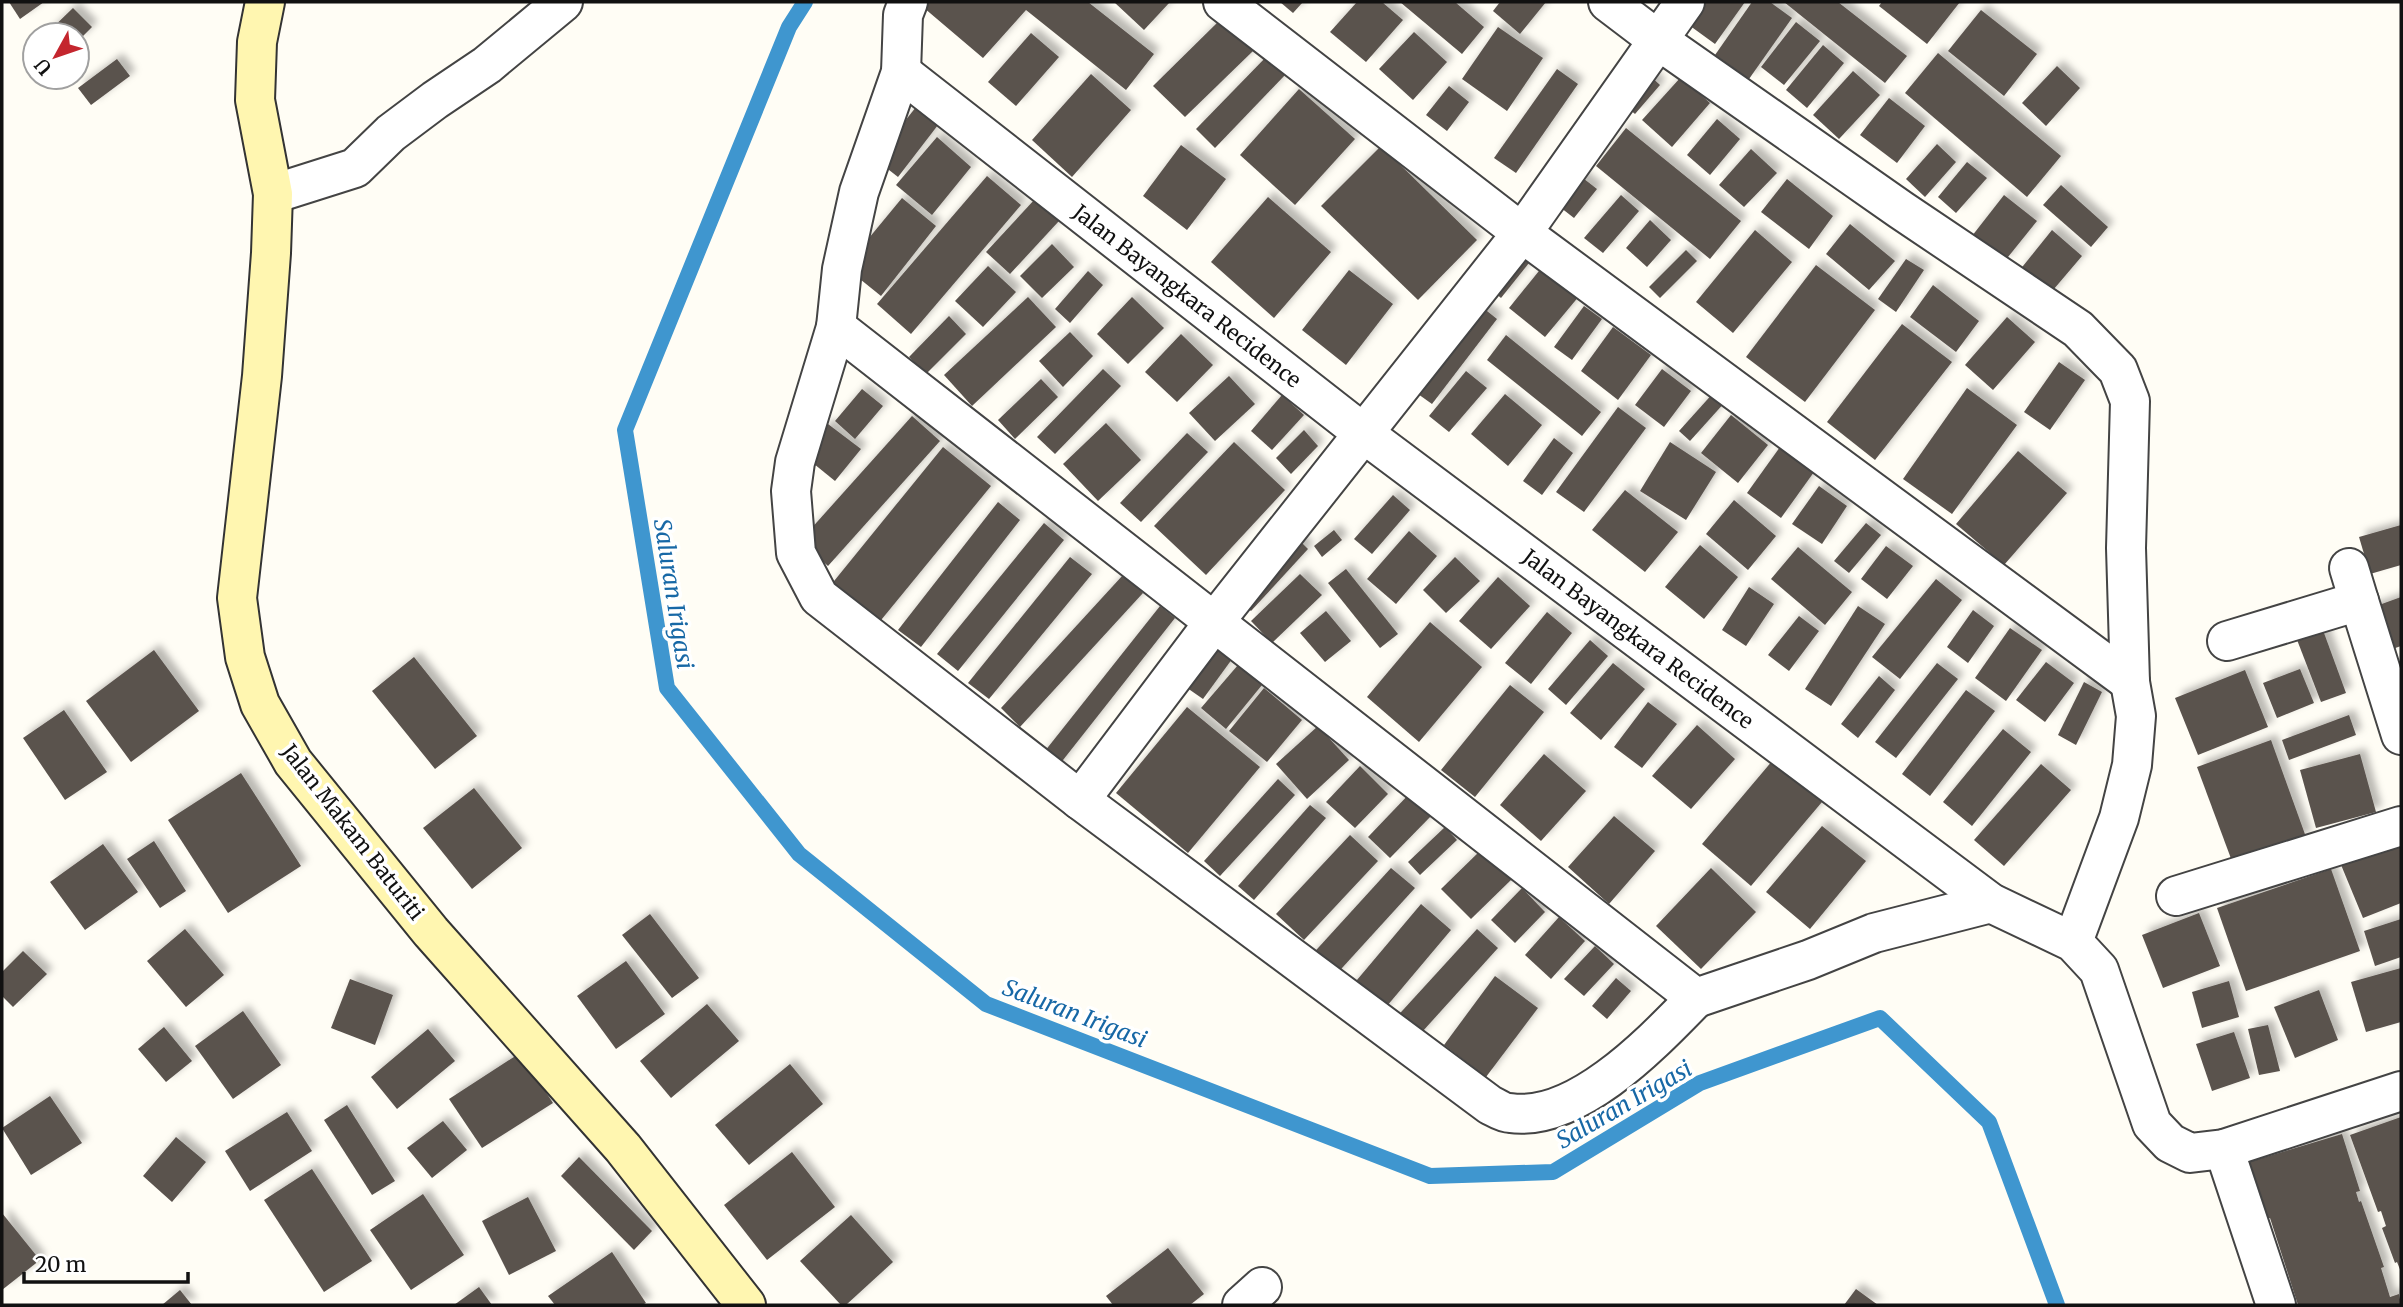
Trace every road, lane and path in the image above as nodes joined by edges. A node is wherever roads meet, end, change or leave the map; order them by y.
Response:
1 (265, 2) edge
2 (563, 2) edge
3 (908, 2) edge
4 (1223, 2) edge
5 (1608, 2) edge
6 (1685, 2) edge
7 (1658, 40) junction
8 (901, 72) junction
9 (273, 194) junction
10 (1522, 233) junction
11 (836, 327) junction
12 (1363, 433) junction
13 (1215, 621) junction
14 (2227, 641) dead end
15 (2130, 682) junction
16 (2401, 734) edge
17 (1080, 800) junction
18 (2401, 826) edge
19 (2176, 896) dead end
20 (1991, 903) junction
21 (2073, 942) junction
22 (1696, 998) junction
23 (2401, 1091) edge
24 (2224, 1149) junction
25 (746, 1305) edge
26 (2276, 1305) edge

1 - 9 street, Jalan Makam Baturiti
2 - 9 street
3 - 8 street
4 - 10 street
5 - 7 street
6 - 7 street
7 - 10 street
7 - 15 street
8 - 11 street
8 - 12 street, Jalan Bayangkara Recidence
9 - 25 street, Jalan Makam Baturiti
10 - 12 street
10 - 15 street
11 - 13 street
11 - 17 street
12 - 13 street
12 - 20 street, Jalan Bayangkara Recidence
13 - 17 street
13 - 22 street
14 - 16 street
15 - 21 street
17 - 22 street
18 - 19 street
20 - 21 street, Jalan Bayangkara Recidence
20 - 22 street
21 - 24 street, Jalan Bayangkara Recidence
23 - 24 street, Jalan Bayangkara Recidence
24 - 26 street

